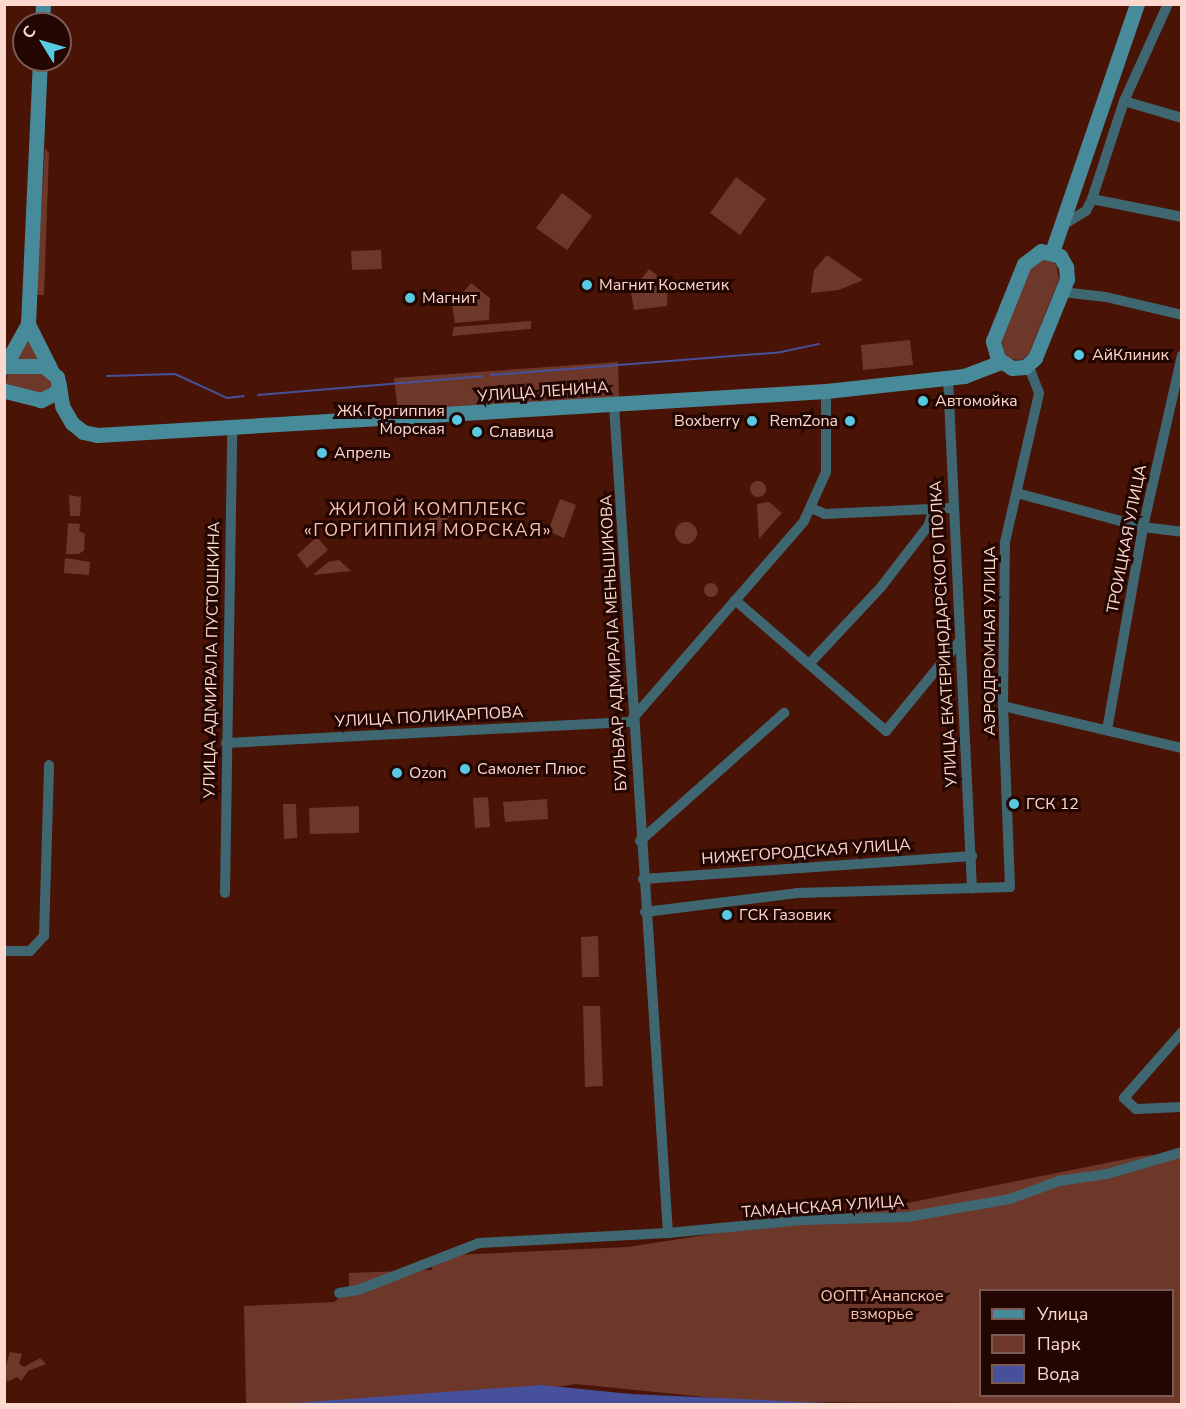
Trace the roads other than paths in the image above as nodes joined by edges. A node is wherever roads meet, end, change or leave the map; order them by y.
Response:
1 (1137, 4) edge
2 (1168, 4) edge
3 (39, 72) edge
4 (1125, 101) junction
5 (1182, 118) edge
6 (1092, 199) junction
7 (1182, 217) edge
8 (1060, 228) junction
9 (1052, 252) junction
10 (1062, 292) junction
11 (1182, 315) edge
12 (28, 324) junction
13 (1182, 355) edge
14 (1001, 362) junction
15 (1028, 365) junction
16 (5, 366) edge
17 (51, 370) junction
18 (948, 378) junction
19 (59, 386) junction
20 (826, 391) junction
21 (5, 392) edge
22 (40, 400) junction
23 (614, 405) junction
24 (62, 406) junction
25 (232, 428) junction
26 (1017, 493) junction
27 (810, 508) junction
28 (933, 508) junction
29 (952, 508) junction
30 (1143, 527) junction
31 (1182, 532) edge
32 (735, 600) junction
33 (958, 643) junction
34 (809, 664) junction
35 (1003, 706) junction
36 (784, 713) dead end
37 (633, 719) junction
38 (1107, 730) junction
39 (226, 743) junction
40 (1182, 748) edge
41 (49, 765) dead end
42 (640, 842) junction
43 (972, 856) junction
44 (643, 879) junction
45 (972, 888) junction
46 (225, 893) dead end
47 (645, 912) junction
48 (4, 951) edge
49 (1181, 1034) edge
50 (1182, 1107) edge
51 (1182, 1152) edge
52 (668, 1233) junction
53 (339, 1293) dead end

1 - 8 street
2 - 4 street
3 - 12 street
4 - 5 street
4 - 6 street
6 - 7 street
6 - 8 street
8 - 9 street
9 - 10 street
9 - 14 street
10 - 11 street
10 - 15 street
12 - 16 street
12 - 17 street
13 - 30 street, ТРОИЦКАЯ УЛИЦА
14 - 15 street
14 - 18 street, УЛИЦА ЛЕНИНА
15 - 26 street, АЭРОДРОМНАЯ УЛИЦА
16 - 17 street
17 - 19 street
18 - 20 street, УЛИЦА ЛЕНИНА
18 - 29 street, УЛИЦА ЕКАТЕРИНОДАРСКОГО ПОЛКА
19 - 22 street
19 - 24 street
20 - 23 street, УЛИЦА ЛЕНИНА
20 - 27 street
21 - 22 street
22 - 24 street
23 - 25 street, УЛИЦА ЛЕНИНА
23 - 37 street, БУЛЬВАР АДМИРАЛА МЕНЬШИКОВА
24 - 25 street, УЛИЦА ЛЕНИНА
25 - 39 street, УЛИЦА АДМИРАЛА ПУСТОШКИНА
26 - 30 street
26 - 35 street, АЭРОДРОМНАЯ УЛИЦА
27 - 28 street
27 - 32 street
28 - 29 street
28 - 34 street
29 - 33 street, УЛИЦА ЕКАТЕРИНОДАРСКОГО ПОЛКА
30 - 31 street
30 - 38 street, ТРОИЦКАЯ УЛИЦА
32 - 34 street
32 - 37 street
33 - 34 street
33 - 43 street, УЛИЦА ЕКАТЕРИНОДАРСКОГО ПОЛКА
35 - 38 street
35 - 45 street, АЭРОДРОМНАЯ УЛИЦА
36 - 42 street
37 - 39 street, УЛИЦА ПОЛИКАРПОВА
37 - 42 street, БУЛЬВАР АДМИРАЛА МЕНЬШИКОВА
38 - 40 street
39 - 46 street, УЛИЦА АДМИРАЛА ПУСТОШКИНА
41 - 48 street
42 - 44 street, БУЛЬВАР АДМИРАЛА МЕНЬШИКОВА
43 - 44 street, НИЖЕГОРОДСКАЯ УЛИЦА
43 - 45 street, УЛИЦА ЕКАТЕРИНОДАРСКОГО ПОЛКА
44 - 47 street, БУЛЬВАР АДМИРАЛА МЕНЬШИКОВА
45 - 47 street
47 - 52 street, БУЛЬВАР АДМИРАЛА МЕНЬШИКОВА
49 - 50 street
51 - 52 street, ТАМАНСКАЯ УЛИЦА
52 - 53 street, ТАМАНСКАЯ УЛИЦА

